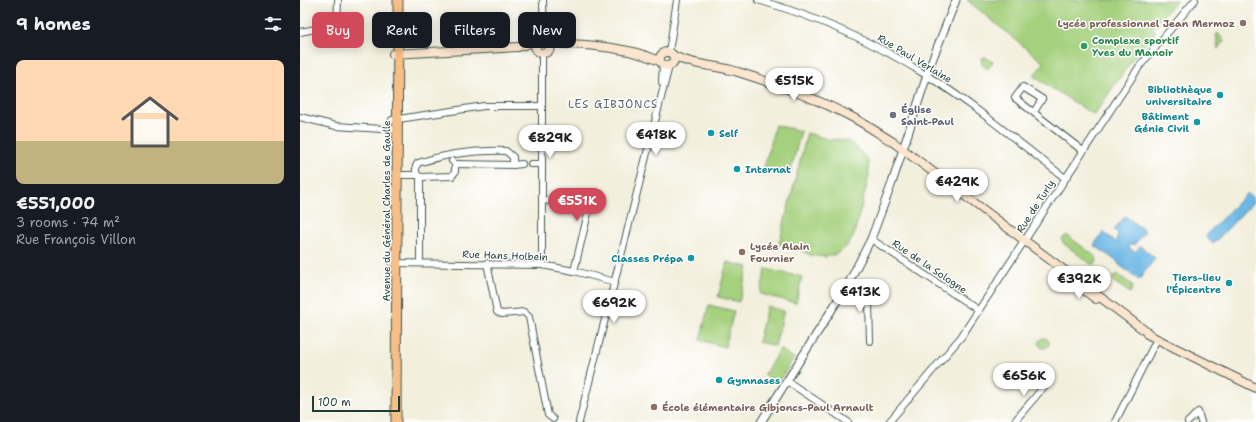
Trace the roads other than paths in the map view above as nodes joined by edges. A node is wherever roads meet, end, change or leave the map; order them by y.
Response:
1 (338, 0) edge
2 (393, 0) edge
3 (398, 0) edge
4 (543, 0) edge
5 (677, 0) edge
6 (758, 0) edge
7 (956, 0) edge
8 (1195, 0) edge
9 (543, 12) edge
10 (300, 32) edge
11 (576, 46) edge
12 (518, 47) edge
13 (543, 48) edge
14 (395, 54) junction
15 (667, 57) junction
16 (926, 75) junction
17 (541, 106) junction
18 (1034, 112) dead end
19 (300, 117) edge
20 (394, 125) junction
21 (902, 149) junction
22 (1083, 151) junction
23 (449, 156) junction
24 (455, 164) junction
25 (522, 164) dead end
26 (531, 164) dead end
27 (542, 164) junction
28 (513, 165) junction
29 (402, 175) dead end
30 (418, 176) junction
31 (1065, 178) junction
32 (542, 200) junction
33 (871, 239) junction
34 (1024, 240) junction
35 (394, 263) junction
36 (420, 263) junction
37 (486, 263) junction
38 (542, 265) junction
39 (574, 271) junction
40 (615, 282) junction
41 (848, 284) junction
42 (978, 310) junction
43 (1154, 337) junction
44 (870, 341) dead end
45 (787, 381) junction
46 (1047, 383) dead end
47 (1256, 388) edge
48 (553, 419) dead end
49 (392, 422) edge
50 (396, 422) edge
51 (579, 422) edge
52 (761, 422) edge
53 (848, 422) edge
54 (889, 422) edge
55 (1014, 422) edge
56 (1115, 422) edge
57 (1188, 422) edge
58 (1201, 422) edge

1 - 10 street
2 - 14 main road, Avenue du Général Charles de Gaulle
3 - 14 main road, Avenue du Général Charles de Gaulle
4 - 9 street
5 - 15 street
6 - 16 street, Rue Paul Verlaine
7 - 16 street
8 - 22 street, Rue de Turly
11 - 15 main road
12 - 14 main road
13 - 17 street
14 - 20 main road, Avenue du Général Charles de Gaulle
15 - 21 main road
15 - 40 street
16 - 21 street
16 - 31 street, Rue Paul Verlaine
17 - 20 street
17 - 27 street
18 - 22 street
19 - 20 street
20 - 35 main road, Avenue du Général Charles de Gaulle
21 - 33 street
21 - 34 main road
22 - 31 street, Rue de Turly
23 - 24 street
23 - 28 street
23 - 30 street
24 - 28 street
24 - 30 street
25 - 28 street
26 - 27 street
27 - 32 street
29 - 30 street
30 - 36 street
31 - 34 street, Rue de Turly
32 - 38 street
32 - 39 street
33 - 41 street
33 - 42 street, Rue de la Sologne
34 - 42 street, Rue de Turly
34 - 43 main road
35 - 36 street, Rue Hans Holbein
35 - 49 main road, Avenue du Général Charles de Gaulle
35 - 50 main road, Avenue du Général Charles de Gaulle
36 - 37 street, Rue Hans Holbein
37 - 38 street, Rue Hans Holbein
37 - 48 street
38 - 39 street, Rue Hans Holbein
39 - 40 street, Rue Hans Holbein
40 - 51 street
41 - 44 street
41 - 45 street
42 - 54 street, Rue de Turly
43 - 47 main road
43 - 56 street
45 - 52 street
45 - 53 street
46 - 55 street
57 - 58 street

